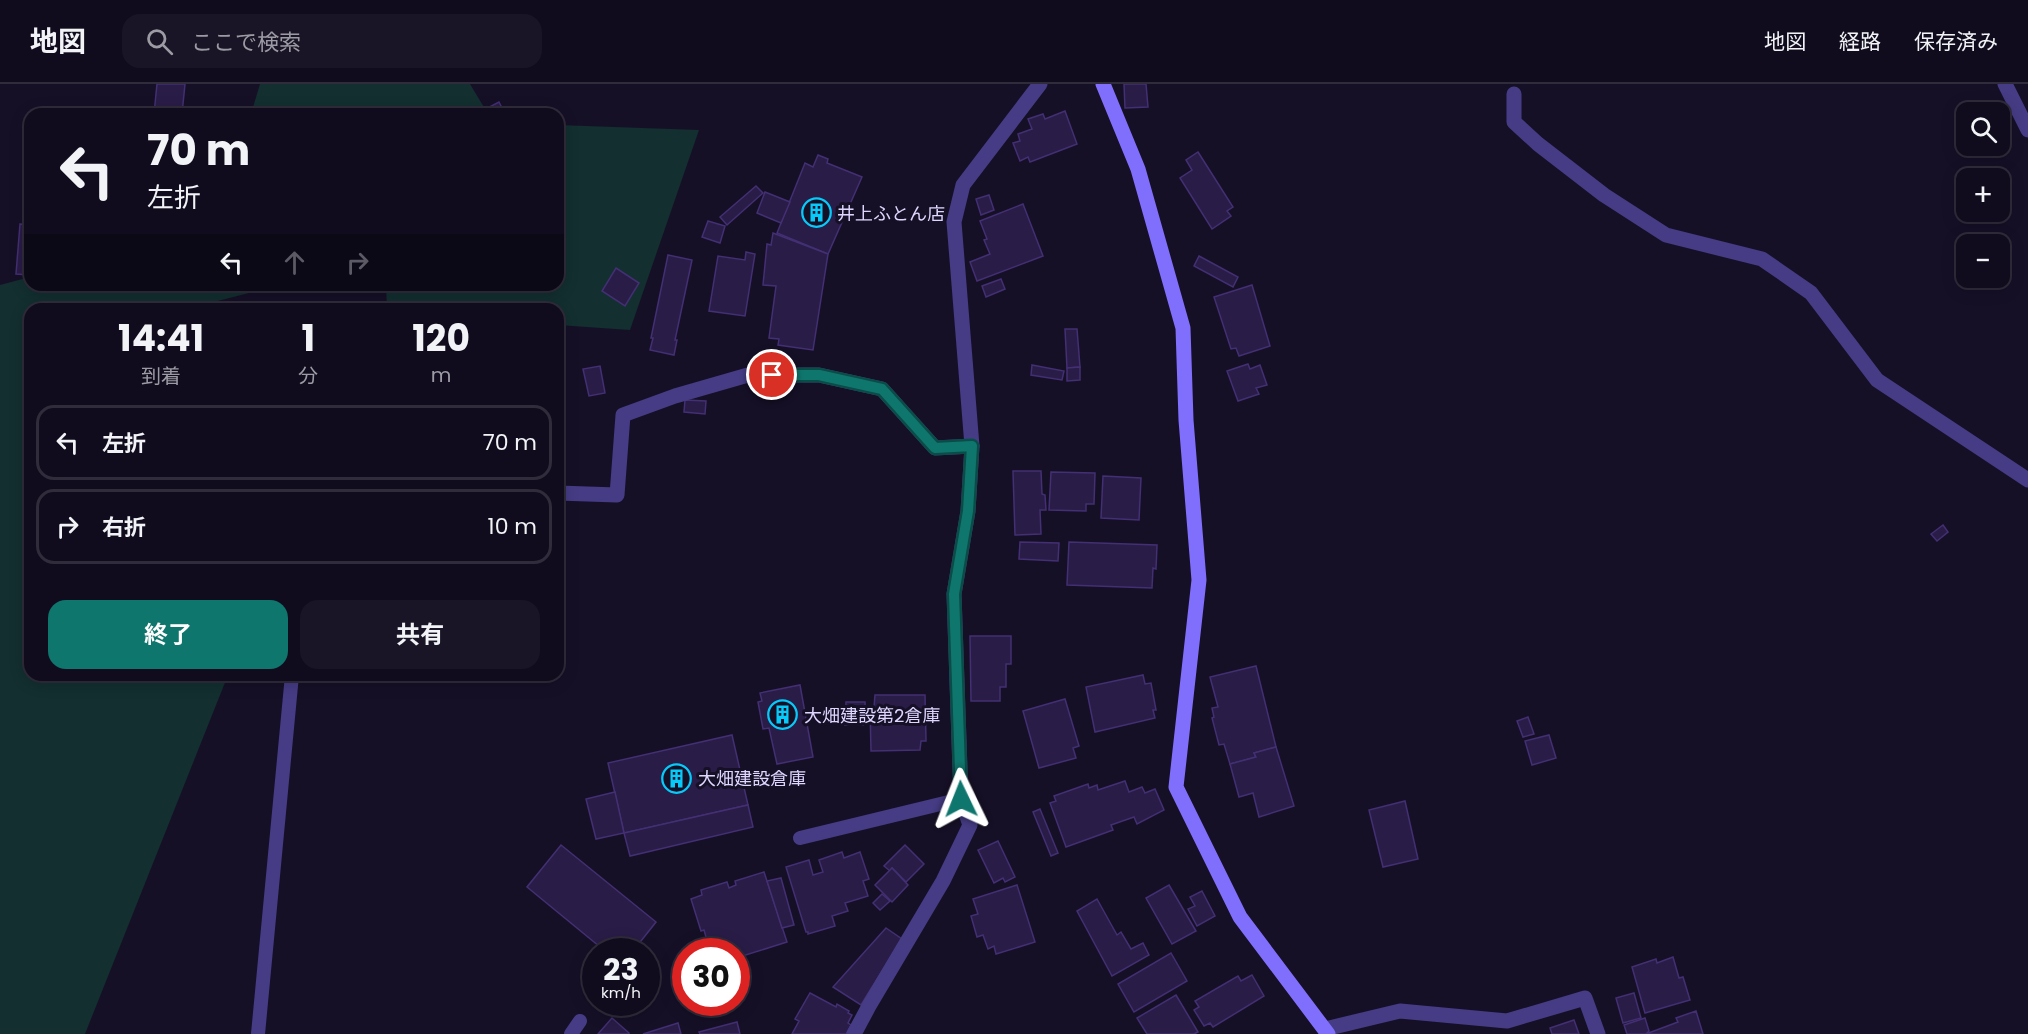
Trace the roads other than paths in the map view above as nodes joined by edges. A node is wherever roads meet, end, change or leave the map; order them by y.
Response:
1 (1040, 84) edge
2 (1103, 84) edge
3 (2005, 84) edge
4 (1514, 94) dead end
5 (2028, 130) edge
6 (972, 446) junction
7 (2028, 480) edge
8 (564, 493) edge
9 (291, 681) edge
10 (961, 799) junction
11 (800, 837) dead end
12 (580, 1021) dead end
13 (1326, 1031) edge
14 (258, 1034) edge
15 (571, 1034) edge
16 (854, 1034) edge
17 (1598, 1034) edge

1 - 6 street
2 - 13 street
3 - 5 street
4 - 7 street
6 - 8 street
6 - 10 street
9 - 14 lane
10 - 11 lane
10 - 16 street
12 - 15 lane
13 - 17 street

